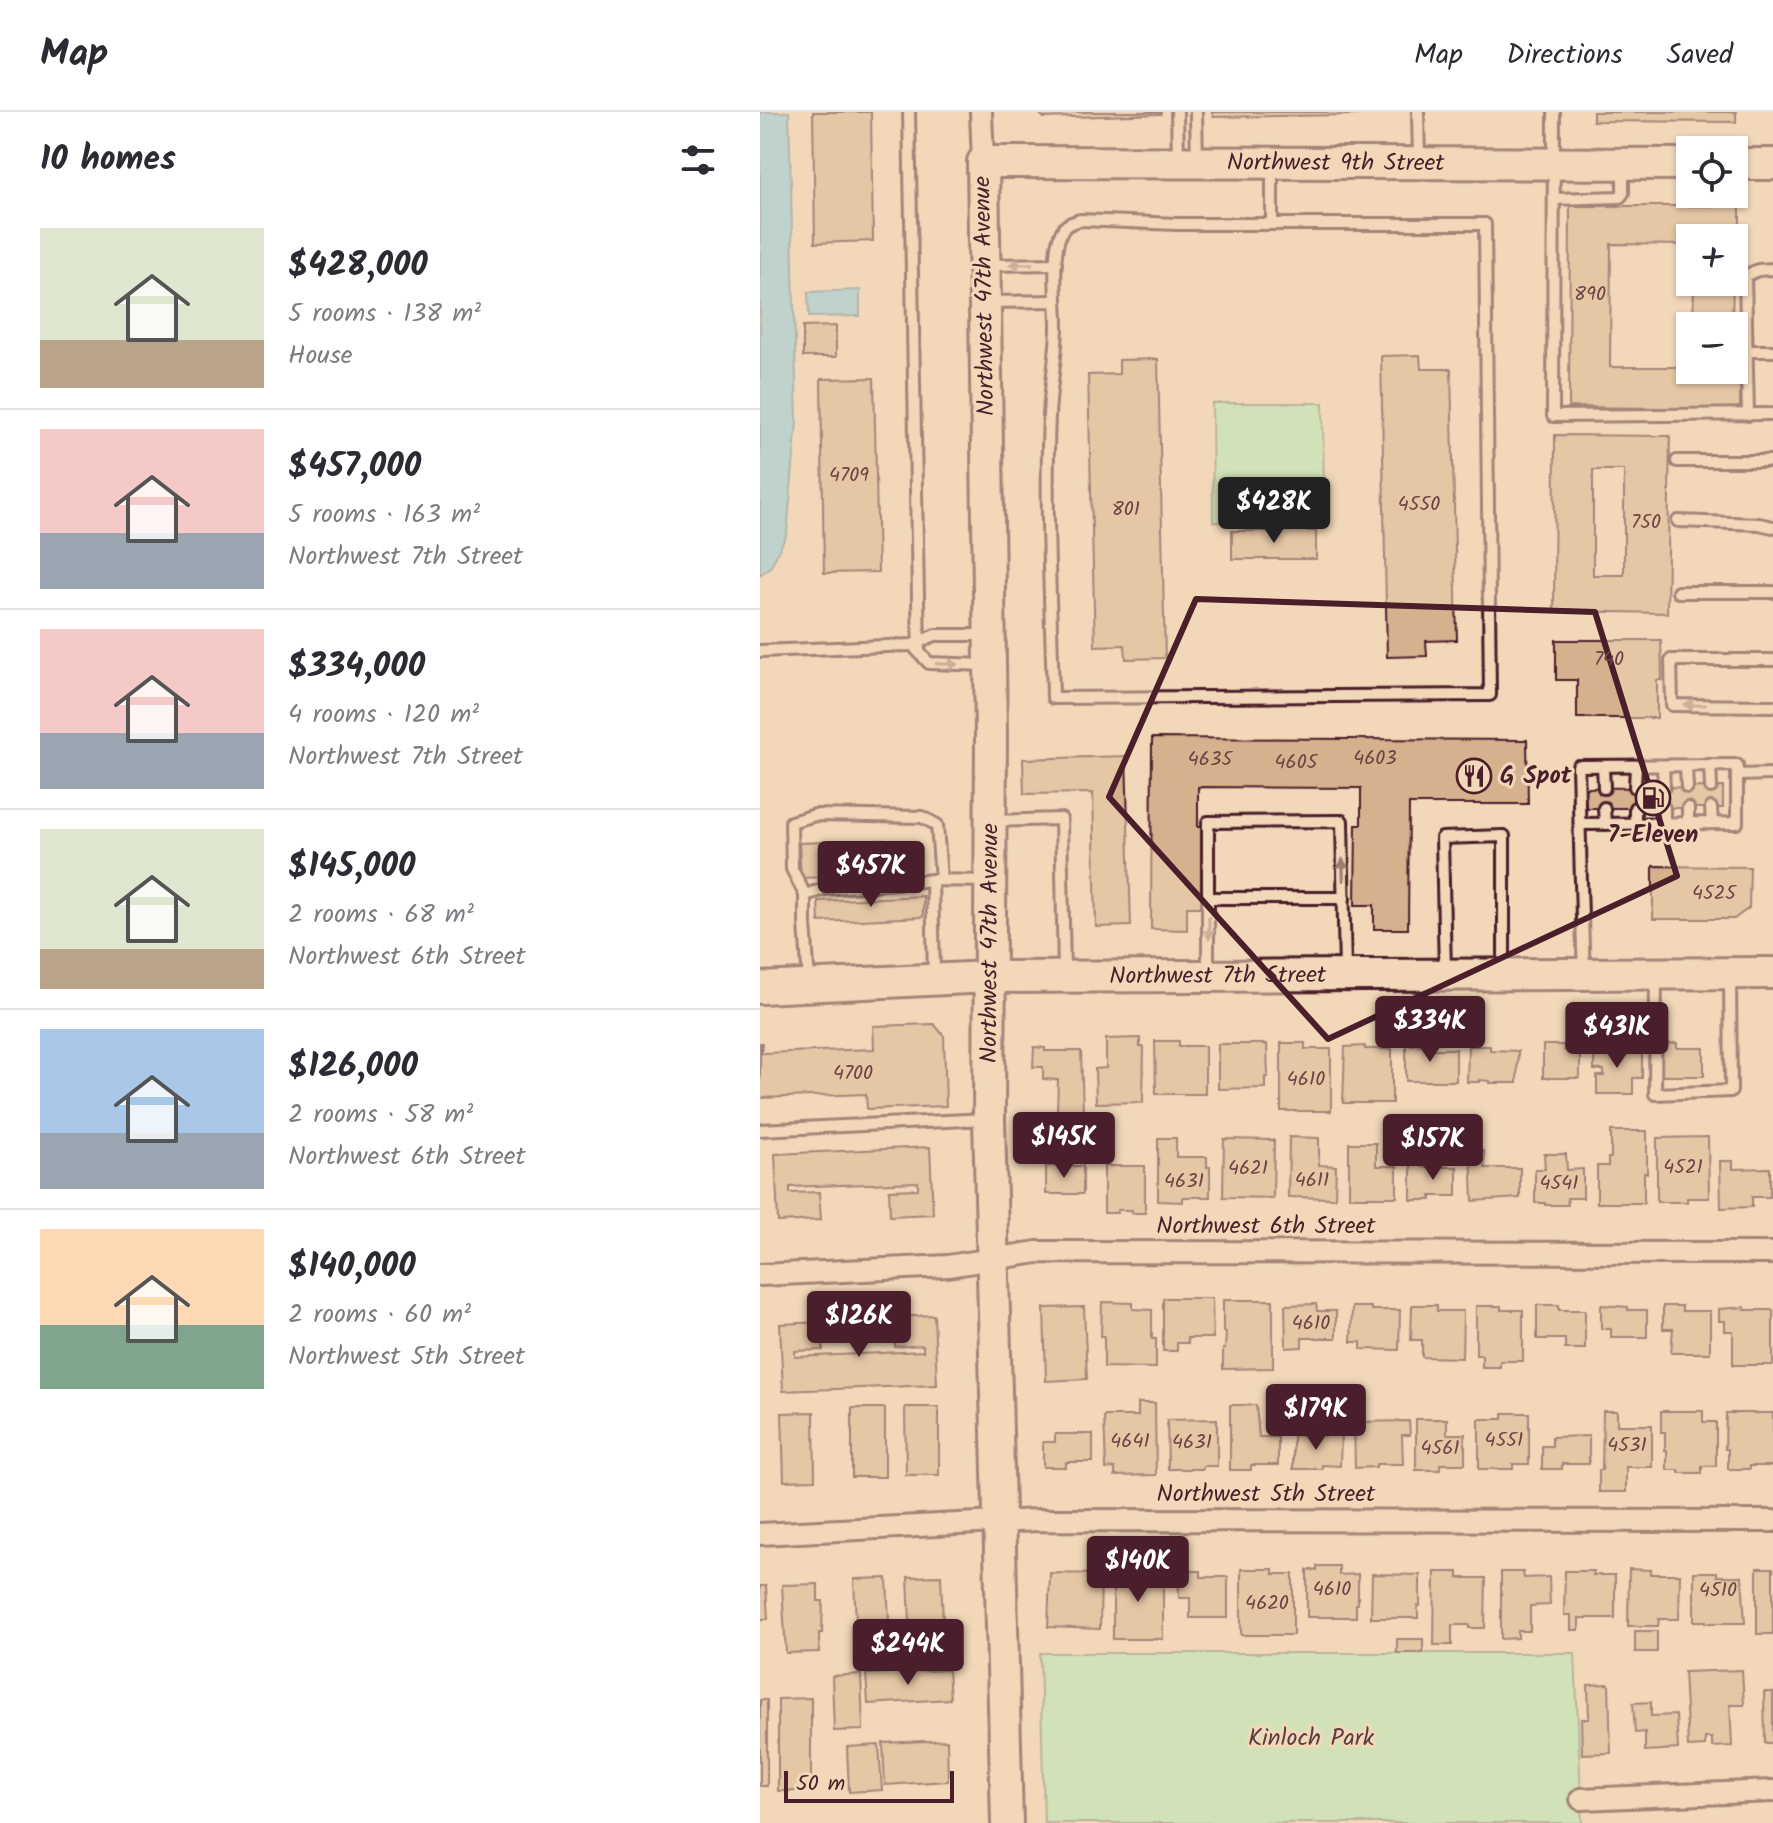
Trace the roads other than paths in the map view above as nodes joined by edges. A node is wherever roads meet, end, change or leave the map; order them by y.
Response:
1 (909, 112) edge
2 (981, 112) edge
3 (1177, 112) edge
4 (1196, 112) edge
5 (1418, 112) edge
6 (1554, 112) edge
7 (983, 162) junction
8 (1188, 162) junction
9 (1272, 162) junction
10 (1419, 162) junction
11 (1554, 162) junction
12 (1623, 163) junction
13 (1676, 164) edge
14 (1748, 164) edge
15 (1773, 164) edge
16 (1554, 199) junction
17 (1272, 224) junction
18 (1056, 264) junction
19 (985, 265) junction
20 (1773, 269) edge
21 (1056, 301) junction
22 (985, 302) junction
23 (1745, 312) edge
24 (1748, 351) edge
25 (1773, 351) edge
26 (1747, 384) edge
27 (1773, 414) edge
28 (1748, 415) junction
29 (1677, 461) dead end
30 (1773, 461) edge
31 (1678, 521) dead end
32 (1773, 527) edge
33 (1678, 592) dead end
34 (1773, 592) edge
35 (990, 635) junction
36 (916, 646) junction
37 (760, 651) edge
38 (1773, 660) edge
39 (990, 665) junction
40 (1773, 706) edge
41 (1710, 765) junction
42 (1603, 766) junction
43 (1636, 766) junction
44 (1663, 766) junction
45 (1686, 766) junction
46 (1773, 774) edge
47 (1737, 775) junction
48 (1635, 787) dead end
49 (1664, 787) dead end
50 (1687, 787) dead end
51 (1711, 787) dead end
52 (1604, 788) dead end
53 (1604, 808) dead end
54 (1635, 808) dead end
55 (1664, 808) dead end
56 (1688, 808) dead end
57 (1711, 808) dead end
58 (990, 822) junction
59 (1635, 823) junction
60 (1664, 823) junction
61 (1688, 823) junction
62 (1712, 823) junction
63 (1580, 824) junction
64 (1605, 824) junction
65 (937, 880) junction
66 (990, 881) junction
67 (805, 895) junction
68 (1209, 898) junction
69 (1344, 898) junction
70 (1773, 973) edge
71 (1584, 974) junction
72 (1656, 974) junction
73 (1730, 974) junction
74 (1345, 975) junction
75 (1445, 975) junction
76 (1504, 975) junction
77 (1064, 976) junction
78 (1208, 976) junction
79 (989, 977) junction
80 (934, 979) junction
81 (809, 985) junction
82 (760, 988) edge
83 (989, 1119) junction
84 (760, 1130) edge
85 (1773, 1253) edge
86 (992, 1259) junction
87 (760, 1275) edge
88 (1773, 1521) edge
89 (1000, 1522) junction
90 (760, 1534) edge
91 (1773, 1791) edge
92 (1581, 1799) dead end
93 (1007, 1823) edge

1 - 36 lane
2 - 7 street, Northwest 47th Avenue
3 - 8 lane
4 - 8 lane
5 - 10 lane
6 - 11 lane
7 - 8 street, Northwest 9th Street
7 - 19 street, Northwest 47th Avenue
8 - 9 street, Northwest 9th Street
9 - 10 street, Northwest 9th Street
9 - 17 lane
10 - 11 street, Northwest 9th Street
11 - 12 street, Northwest 9th Street
11 - 16 lane
12 - 13 street, Northwest 9th Street
12 - 16 lane
14 - 15 street
16 - 28 lane
17 - 18 lane
17 - 21 lane
18 -> 19 lane
18 - 21 lane
19 - 22 street, Northwest 47th Avenue
20 - 23 lane
21 - 22 lane
22 - 35 street, Northwest 47th Avenue
24 - 25 lane
26 - 28 lane
27 - 28 lane
29 - 30 lane
31 - 32 lane
33 - 34 lane
35 - 36 lane
35 - 39 street, Northwest 47th Avenue
36 - 37 lane
36 -> 39 lane
40 -> 38 lane
39 - 58 street, Northwest 47th Avenue
41 - 45 lane
41 - 47 lane
41 - 51 lane
42 - 43 lane
42 - 52 lane
42 - 63 lane
43 - 44 lane
43 - 48 lane
44 - 45 lane
44 - 49 lane
45 - 50 lane
46 - 47 lane
47 - 62 lane
53 - 64 lane
54 - 59 lane
55 - 60 lane
56 - 61 lane
57 - 62 lane
58 - 66 street, Northwest 47th Avenue
58 - 77 lane
59 - 60 lane
59 - 64 lane
60 - 61 lane
61 - 62 lane
63 - 64 lane
63 - 71 lane
65 - 66 lane
65 - 67 lane
65 - 67 lane
65 - 80 lane
66 - 79 street, Northwest 47th Avenue
67 - 81 lane
68 - 69 lane
69 -> 68 lane
68 -> 78 lane
69 - 74 lane
70 - 73 street, Northwest 7th Street
71 - 72 street, Northwest 7th Street
71 - 76 street, Northwest 7th Street
72 - 73 street, Northwest 7th Street
72 - 73 lane
74 - 75 street, Northwest 7th Street
74 - 78 street, Northwest 7th Street
75 - 76 street, Northwest 7th Street
75 - 76 lane
77 - 78 street, Northwest 7th Street
77 - 79 street, Northwest 7th Street
79 - 80 street, Northwest 7th Street
79 - 83 street, Northwest 47th Avenue
80 - 81 street, Northwest 7th Street
81 - 82 street, Northwest 7th Street
83 - 84 lane
83 - 86 street, Northwest 47th Avenue
85 - 86 street, Northwest 6th Street
86 - 87 street, Northwest 6th Street
86 - 89 street, Northwest 47th Avenue
88 - 89 street, Northwest 5th Street
89 - 90 street, Northwest 5th Street
89 - 93 street, Northwest 47th Avenue
91 - 92 street

